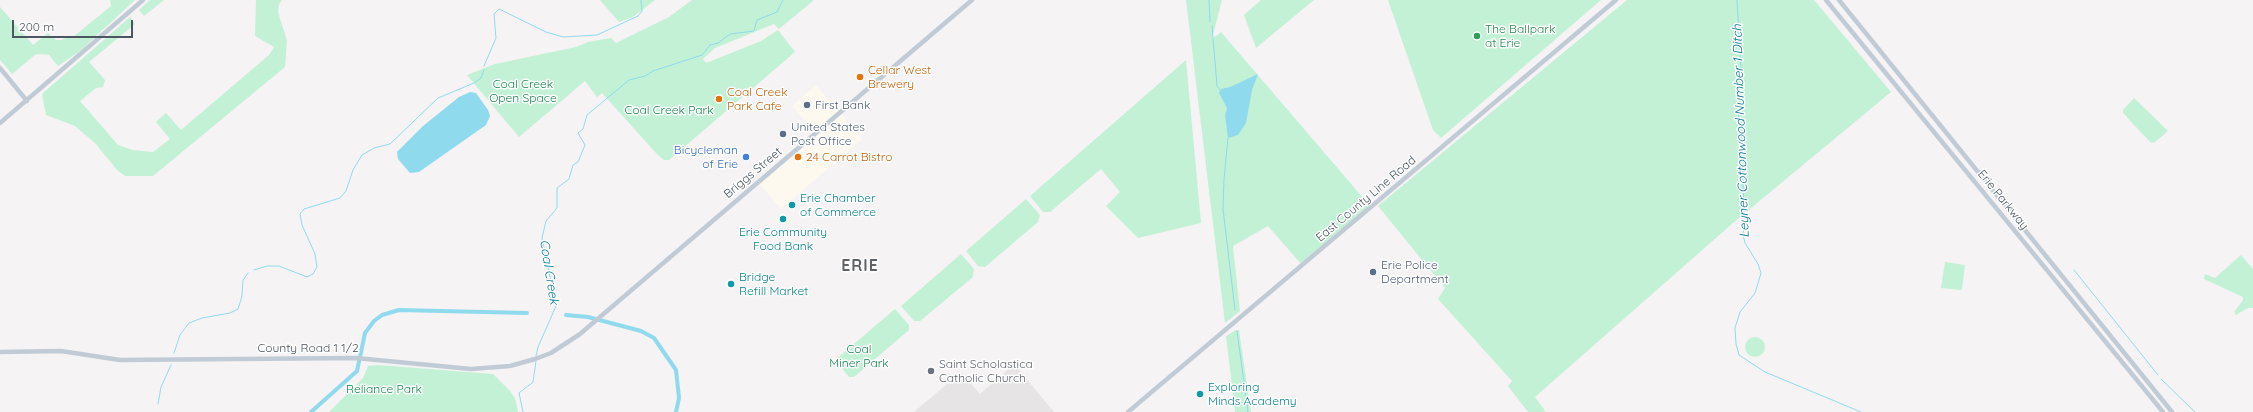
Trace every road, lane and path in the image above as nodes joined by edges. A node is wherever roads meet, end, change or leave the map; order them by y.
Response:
1 (143, 0) edge
2 (972, 0) edge
3 (1616, 0) edge
4 (1826, 0) edge
5 (1839, 0) edge
6 (0, 68) edge
7 (27, 101) junction
8 (0, 123) edge
9 (602, 315) joint
10 (0, 352) edge
11 (1128, 412) edge
12 (2163, 412) edge
13 (2172, 412) edge

1 - 7 main road
2 - 9 main road, Briggs Street
3 - 11 main road, East County Line Road
4 - 12 main road, Erie Parkway
5 - 13 main road, Erie Parkway
6 - 7 main road
7 - 8 main road
9 - 10 main road, County Road 1 1/2

